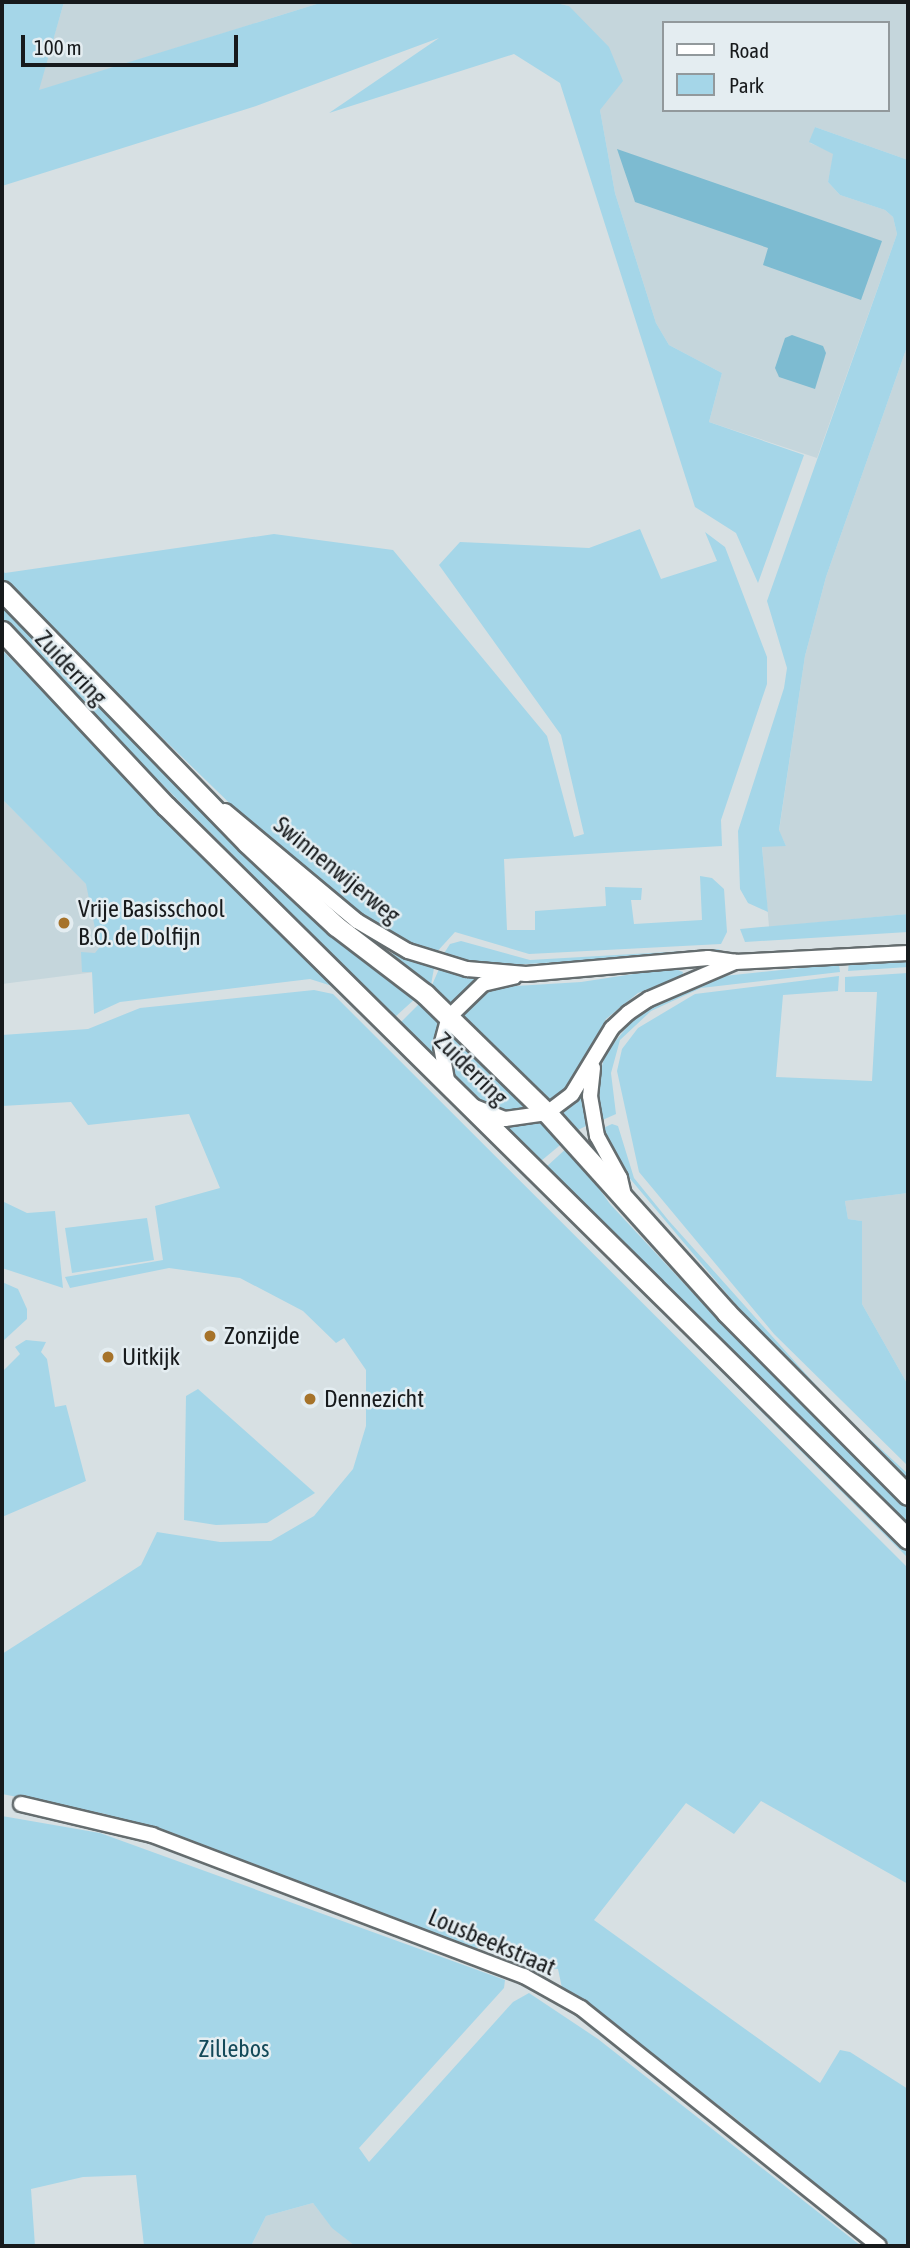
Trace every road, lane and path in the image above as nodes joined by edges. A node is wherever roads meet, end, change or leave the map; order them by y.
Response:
1 (2, 591) edge
2 (2, 631) edge
3 (210, 800) junction
4 (908, 953) edge
5 (735, 962) junction
6 (526, 974) junction
7 (449, 1017) junction
8 (593, 1065) junction
9 (447, 1080) junction
10 (474, 1106) junction
11 (547, 1113) junction
12 (624, 1196) junction
13 (908, 1494) edge
14 (908, 1539) edge
15 (21, 1804) dead end
16 (880, 2246) edge

1 - 3 main road, Zuiderring
2 - 9 main road, Zuiderring
3 - 6 street, Swinnenwijerweg
3 - 7 main road, Zuiderring
4 - 5 street, Swinnenwijerweg
5 - 6 street, Swinnenwijerweg
5 - 8 street, Swinnenwijerweg
6 - 7 street, Swinnenwijerweg
7 - 9 street
7 - 11 main road, Zuiderring
8 - 11 street, Swinnenwijerweg
8 - 12 street, Swinnenwijerweg
9 - 10 main road, Zuiderring
10 - 11 street
10 - 14 main road, Zuiderring
11 - 12 main road, Zuiderring
12 - 13 main road, Zuiderring
15 - 16 street, Lousbeekstraat

